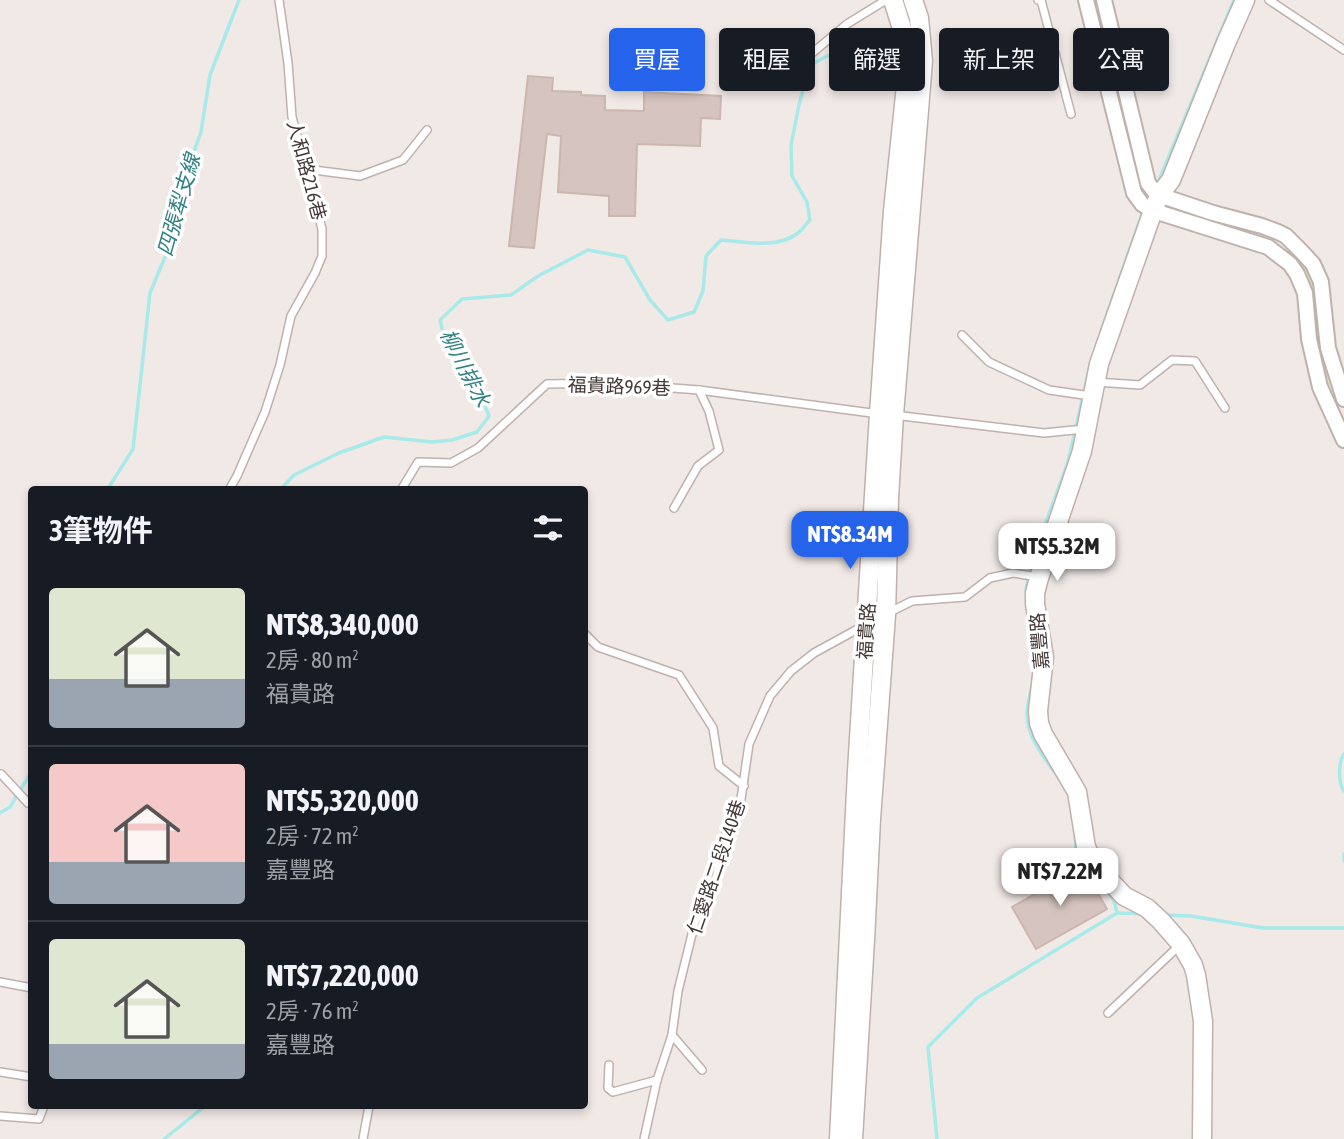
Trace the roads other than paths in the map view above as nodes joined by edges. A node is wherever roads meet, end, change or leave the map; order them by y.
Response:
1 (279, 0) edge
2 (886, 0) edge
3 (893, 0) edge
4 (913, 0) edge
5 (1038, 0) edge
6 (1086, 0) edge
7 (1104, 0) edge
8 (1245, 0) edge
9 (1269, 0) edge
10 (1344, 50) edge
11 (815, 51) edge
12 (1071, 114) dead end
13 (428, 130) dead end
14 (306, 169) junction
15 (1157, 203) junction
16 (1284, 235) junction
17 (1275, 251) junction
18 (962, 335) dead end
19 (1094, 389) junction
20 (699, 390) junction
21 (1344, 398) edge
22 (1225, 408) dead end
23 (887, 415) junction
24 (1085, 429) junction
25 (1344, 440) edge
26 (231, 486) edge
27 (403, 486) edge
28 (674, 508) dead end
29 (1039, 578) junction
30 (886, 614) junction
31 (866, 625) junction
32 (588, 638) edge
33 (1, 774) edge
34 (744, 786) junction
35 (28, 803) edge
36 (1181, 944) junction
37 (0, 982) edge
38 (28, 987) edge
39 (1108, 1013) dead end
40 (672, 1035) junction
41 (609, 1065) dead end
42 (702, 1070) dead end
43 (0, 1072) edge
44 (28, 1076) edge
45 (657, 1080) junction
46 (43, 1109) edge
47 (368, 1109) edge
48 (0, 1116) edge
49 (363, 1139) edge
50 (644, 1139) edge
51 (839, 1139) edge
52 (853, 1139) edge
53 (1202, 1139) edge

1 - 14 lane, 人和路216巷
2 - 11 lane
3 - 23 street, 福貴路
4 - 23 street, 福貴路
5 - 12 lane
6 - 15 street
7 - 15 street
8 - 15 street, 嘉豐路
9 - 10 lane
13 - 14 lane
14 - 26 lane, 人和路216巷
15 - 16 street
15 - 17 street
15 - 19 street, 嘉豐路
16 - 17 street
16 - 21 street
17 - 25 street
18 - 19 lane
19 - 22 lane
19 - 24 street, 嘉豐路
20 - 23 lane, 福貴路969巷
20 - 27 lane, 福貴路969巷
20 - 28 lane
23 - 24 lane, 福貴路969巷
23 - 30 street, 福貴路
23 - 31 street, 福貴路
24 - 29 street, 嘉豐路
29 - 30 lane, 仁愛路二段140巷
29 - 36 street, 嘉豐路
30 - 31 lane, 仁愛路二段140巷
30 - 52 street, 福貴路
31 - 34 lane, 仁愛路二段140巷
31 - 51 street, 福貴路
32 - 34 lane
33 - 35 lane
34 - 40 lane, 仁愛路二段140巷
36 - 39 lane
36 - 53 street, 嘉豐路
37 - 38 lane
40 - 42 lane
40 - 45 lane, 仁愛路二段140巷
41 - 45 lane
43 - 44 lane
45 - 50 lane, 仁愛路二段140巷
46 - 48 lane
47 - 49 lane

